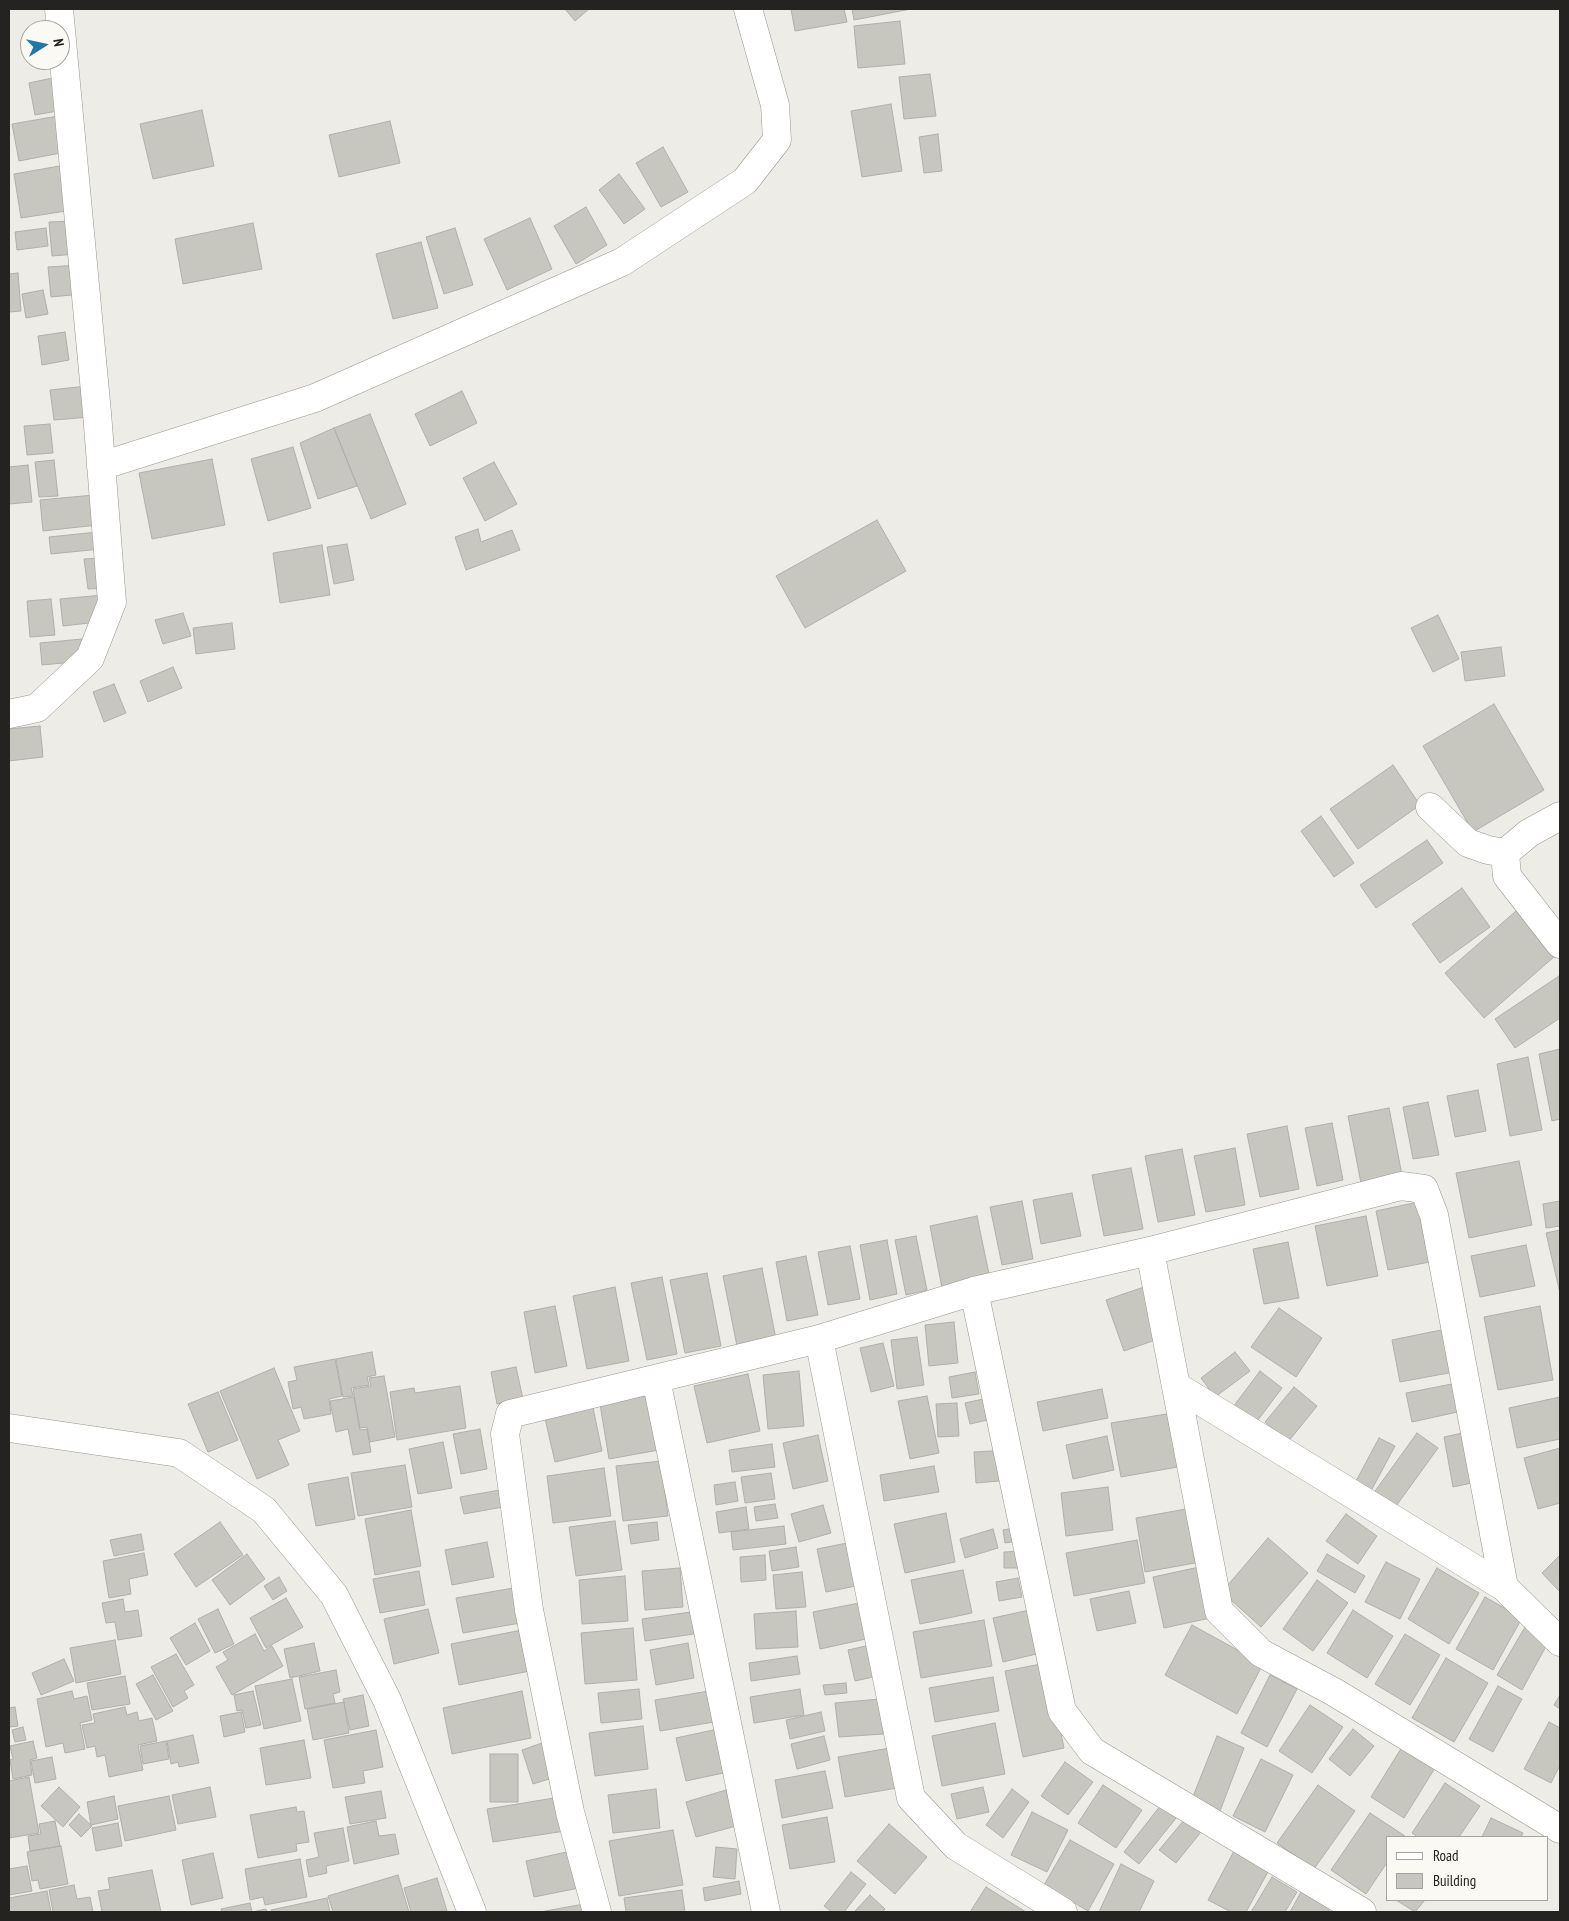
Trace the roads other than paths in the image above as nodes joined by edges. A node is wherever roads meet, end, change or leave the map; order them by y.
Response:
1 (59, 9) edge
2 (748, 9) edge
3 (101, 466) junction
4 (9, 714) edge
5 (1430, 807) dead end
6 (1560, 816) edge
7 (1505, 853) junction
8 (1560, 944) edge
9 (1150, 1251) junction
10 (974, 1291) junction
11 (819, 1339) junction
12 (656, 1379) junction
13 (1176, 1386) junction
14 (9, 1428) edge
15 (1504, 1587) junction
16 (1560, 1642) edge
17 (1560, 1829) edge
18 (472, 1912) edge
19 (597, 1912) edge
20 (766, 1912) edge
21 (1063, 1912) edge
22 (1362, 1912) edge

1 - 3 street
2 - 3 street
3 - 4 street
5 - 7 street
6 - 7 street
7 - 8 street
9 - 10 street
9 - 13 street
9 - 15 street
10 - 11 street
10 - 22 street
11 - 12 street
11 - 21 street
12 - 19 street
12 - 20 street
13 - 15 street
13 - 17 street
14 - 18 street
15 - 16 street

